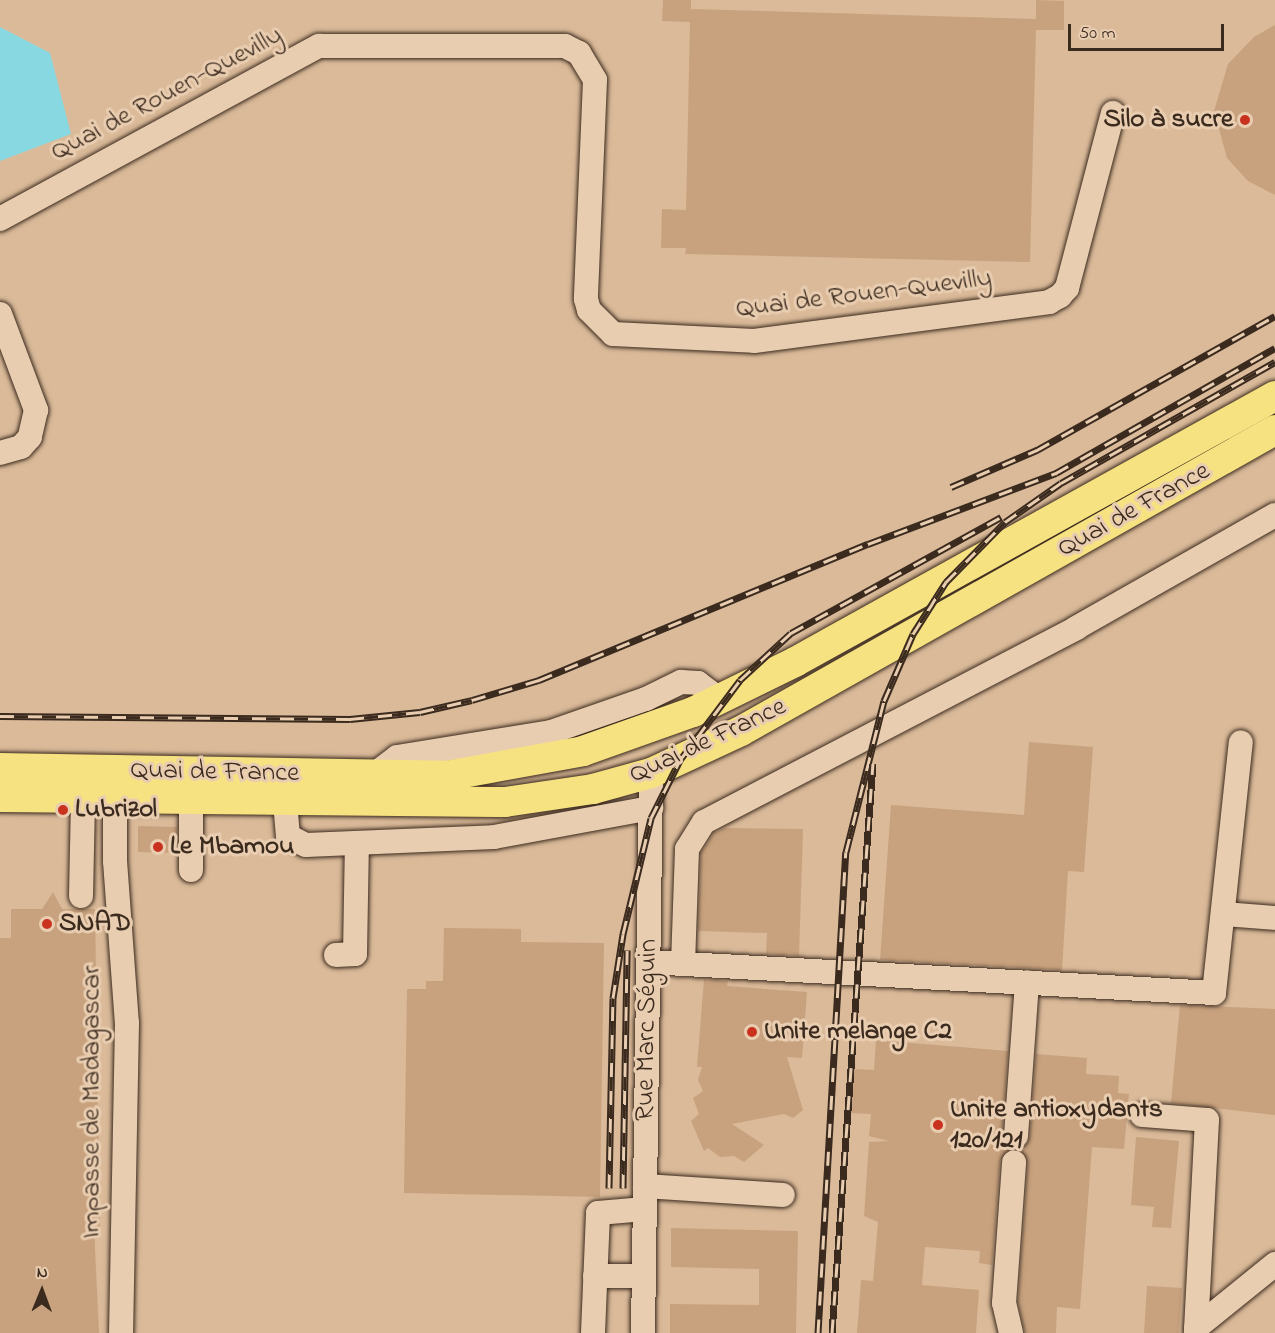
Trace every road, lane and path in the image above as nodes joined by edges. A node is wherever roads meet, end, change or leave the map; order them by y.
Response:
1 (1113, 113) dead end
2 (0, 219) edge
3 (0, 314) edge
4 (1275, 396) edge
5 (1275, 430) edge
6 (0, 453) edge
7 (1275, 515) edge
8 (883, 614) junction
9 (719, 699) junction
10 (624, 738) junction
11 (1241, 742) dead end
12 (0, 768) edge
13 (651, 773) junction
14 (372, 776) junction
15 (0, 797) edge
16 (83, 798) junction
17 (116, 799) junction
18 (191, 800) junction
19 (285, 802) junction
20 (651, 808) junction
21 (357, 843) junction
22 (191, 870) dead end
23 (81, 896) dead end
24 (1223, 915) junction
25 (1275, 918) edge
26 (336, 955) dead end
27 (648, 962) junction
28 (683, 963) junction
29 (1027, 982) junction
30 (1142, 1115) dead end
31 (1016, 1136) dead end
32 (1014, 1162) dead end
33 (783, 1195) dead end
34 (645, 1197) junction
35 (1275, 1264) edge
36 (595, 1276) junction
37 (644, 1276) junction
38 (1196, 1331) edge
39 (121, 1333) edge
40 (593, 1333) edge
41 (643, 1333) edge
42 (1011, 1333) edge

1 - 2 street, Quai de Rouen-Quevilly
3 - 6 street
4 - 8 main road, Quai de France
5 - 13 main road, Quai de France
7 - 28 street
8 - 9 main road, Quai de France
8 - 13 main road
9 - 10 main road, Quai de France
9 - 14 street
10 - 13 main road, Rue Marc Séguin
10 - 14 main road, Quai de France
11 - 24 street
12 - 14 main road, Quai de France
13 - 19 main road, Quai de France
13 - 20 street, Rue Marc Séguin
15 - 16 main road, Quai de France
16 - 17 main road, Quai de France
16 - 23 street
17 - 18 main road, Quai de France
17 - 39 street, Impasse de Madagascar
18 - 19 main road, Quai de France
18 - 22 street
19 - 21 street
20 - 21 street
20 - 27 street, Rue Marc Séguin
21 - 26 street
24 - 25 street
24 - 29 street
27 - 28 street
27 - 34 street, Rue Marc Séguin
28 - 29 street
29 - 31 street
30 - 38 street
32 - 42 street
33 - 34 street
34 - 36 street
34 - 37 street, Rue Marc Séguin
35 - 38 street
36 - 37 street
36 - 40 street
37 - 41 street, Rue Marc Séguin

